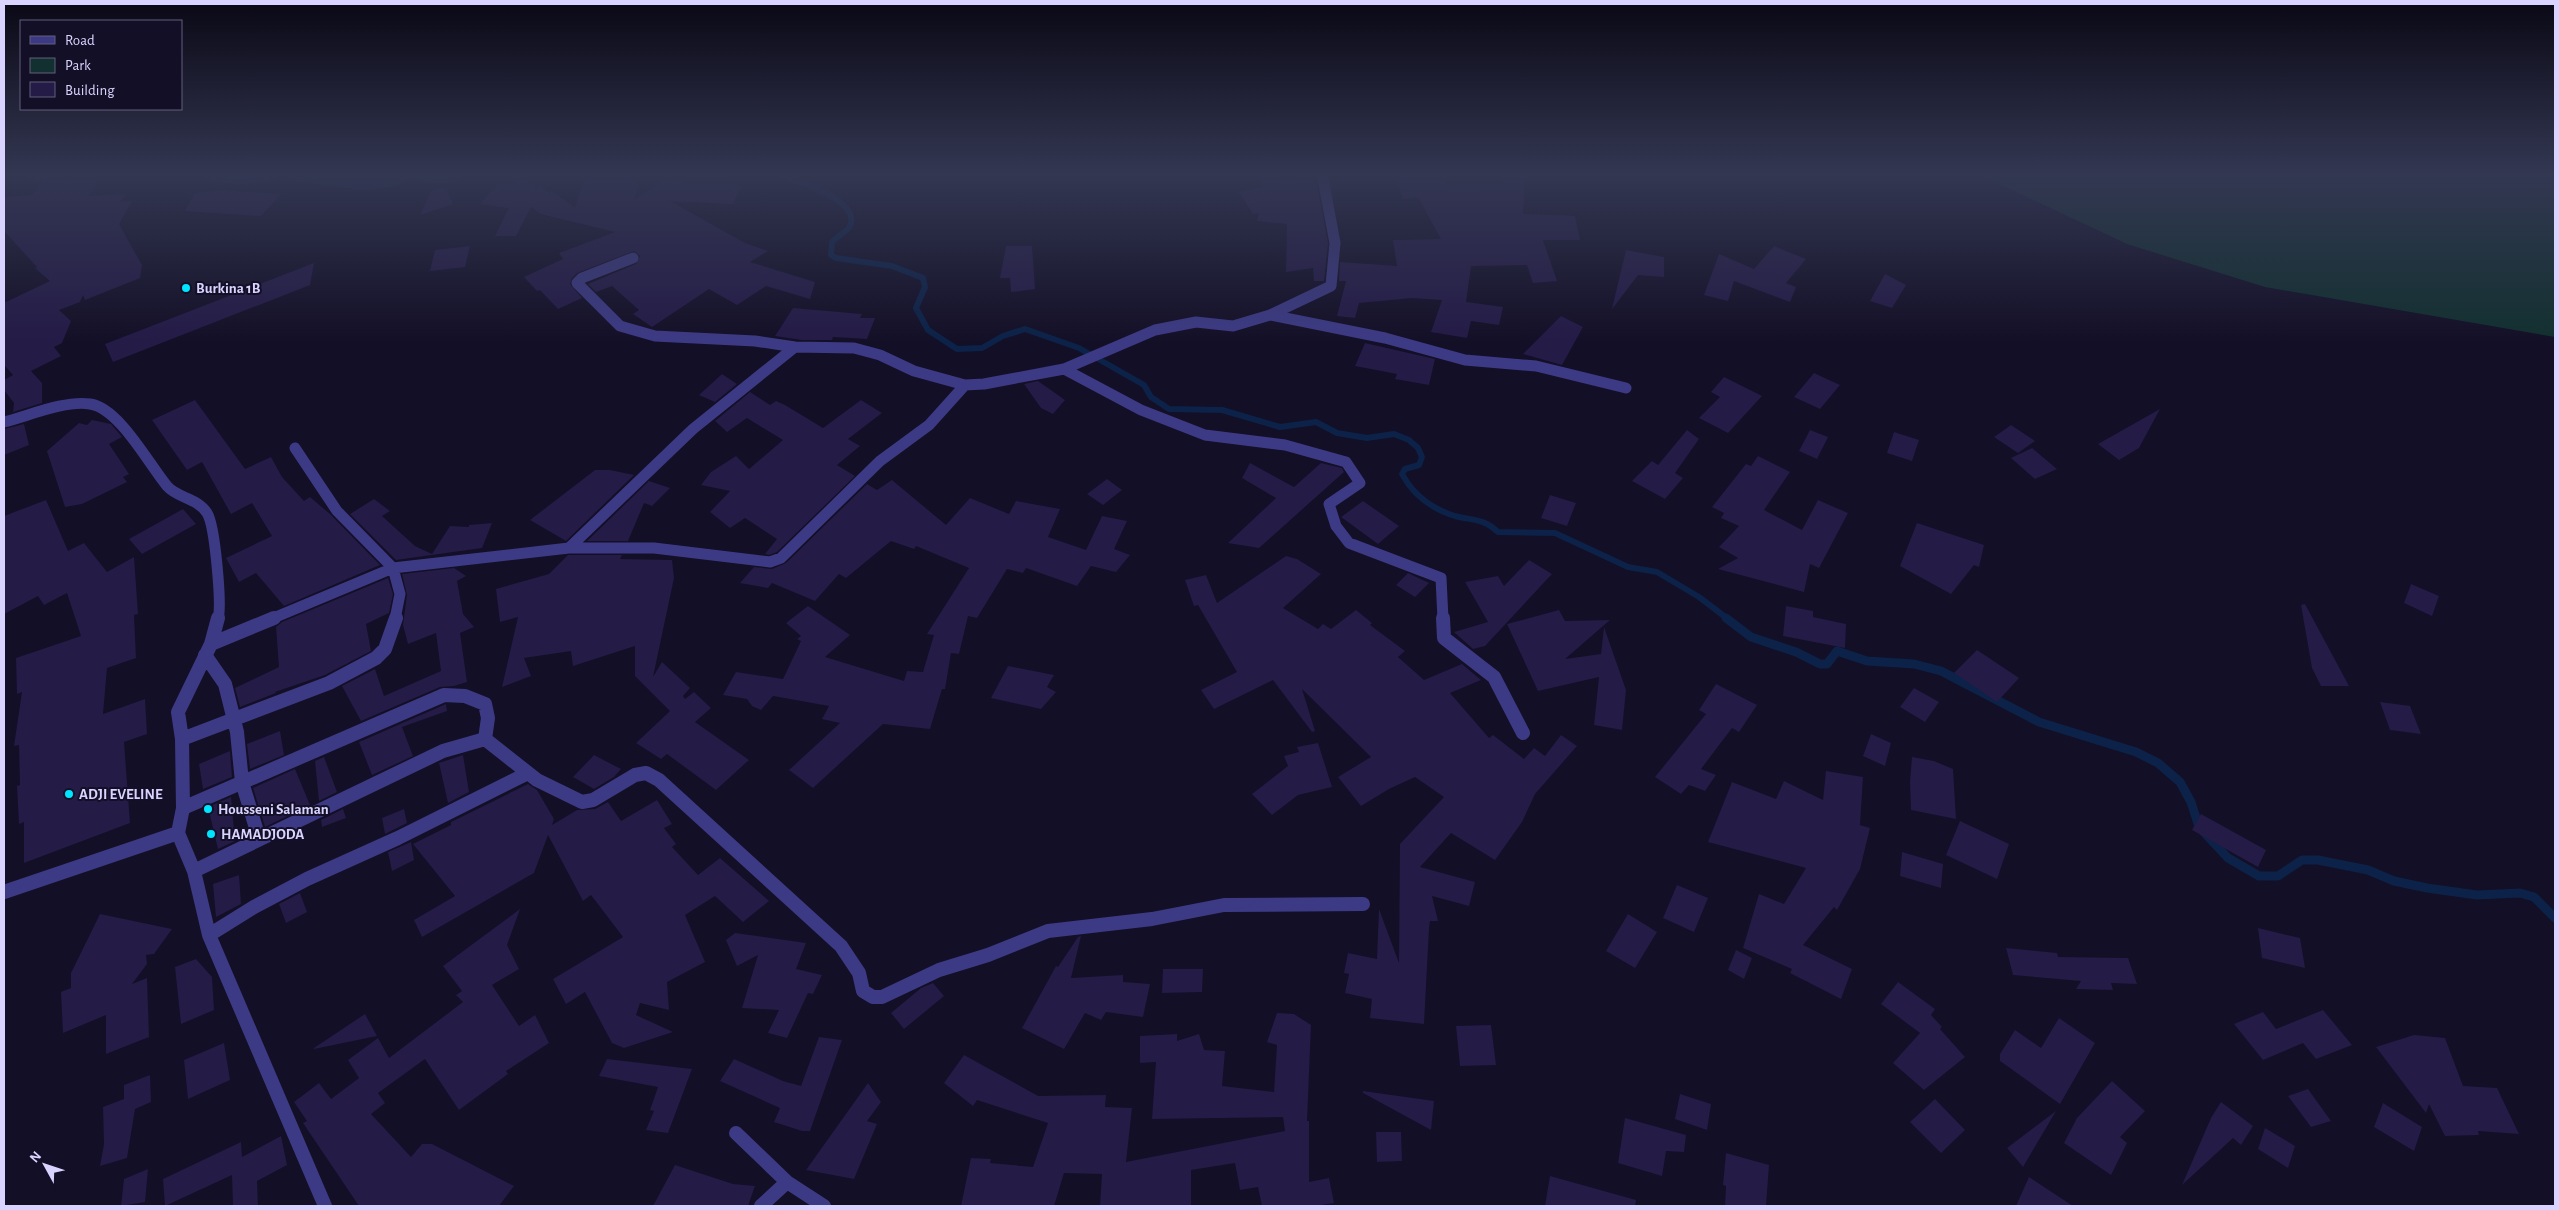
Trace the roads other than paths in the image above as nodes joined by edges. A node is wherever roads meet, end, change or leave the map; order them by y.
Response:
1 (1333, 229) edge
2 (633, 258) dead end
3 (1270, 315) junction
4 (795, 347) junction
5 (1070, 366) junction
6 (965, 385) junction
7 (1626, 388) dead end
8 (4, 422) edge
9 (296, 448) dead end
10 (569, 548) junction
11 (393, 568) junction
12 (208, 649) junction
13 (234, 719) junction
14 (1523, 733) dead end
15 (182, 739) junction
16 (485, 739) junction
17 (528, 773) junction
18 (242, 782) junction
19 (183, 808) junction
20 (178, 833) junction
21 (259, 838) junction
22 (194, 871) junction
23 (4, 892) edge
24 (1363, 904) dead end
25 (209, 935) junction
26 (736, 1133) dead end
27 (788, 1182) junction
28 (325, 1206) edge
29 (761, 1206) edge
30 (824, 1206) edge

1 - 3 street
2 - 4 street
3 - 5 street
3 - 7 street
4 - 6 street
4 - 10 street
5 - 6 street
5 - 14 street
6 - 10 street
8 - 12 street
9 - 11 street
10 - 11 street
11 - 12 street
11 - 13 street
12 - 13 street
12 - 15 street
13 - 15 street
13 - 18 street
15 - 19 street
16 - 17 street
16 - 18 street
16 - 21 street
17 - 24 street
17 - 25 street
18 - 19 street
18 - 21 street
19 - 20 street
20 - 22 street
20 - 23 street
21 - 22 street
22 - 25 street
25 - 28 street
26 - 27 street
27 - 29 street
27 - 30 street

